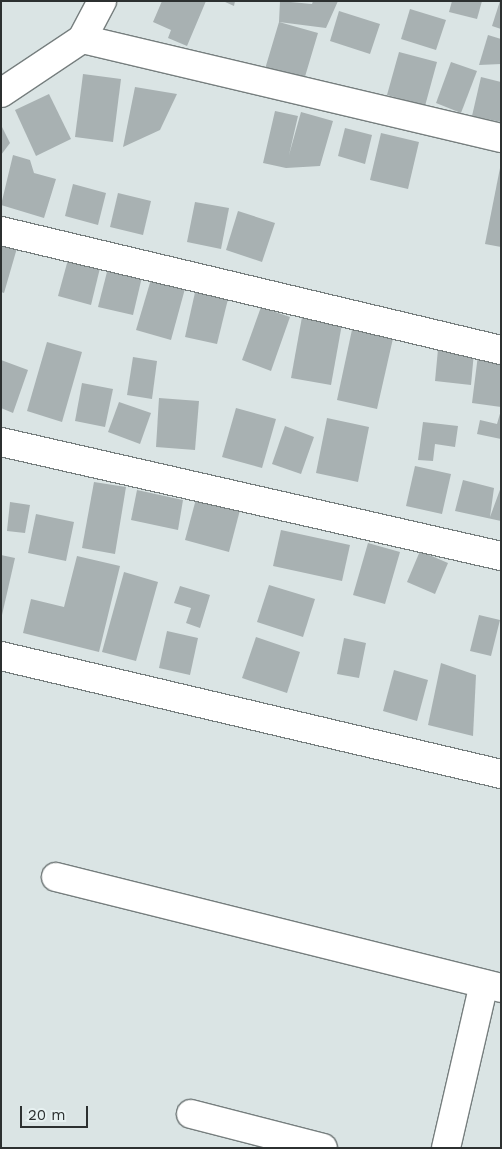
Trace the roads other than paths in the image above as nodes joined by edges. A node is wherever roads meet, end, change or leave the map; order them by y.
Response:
1 (102, 1) edge
2 (82, 39) junction
3 (1, 93) edge
4 (501, 138) edge
5 (1, 231) edge
6 (501, 350) edge
7 (1, 442) edge
8 (501, 556) edge
9 (1, 656) edge
10 (501, 774) edge
11 (56, 877) dead end
12 (492, 986) edge
13 (191, 1114) dead end
14 (323, 1148) edge
15 (446, 1148) edge

1 - 2 street
2 - 3 street
2 - 4 street
5 - 6 street
7 - 8 street
9 - 10 street
11 - 12 street
12 - 15 street
13 - 14 street

